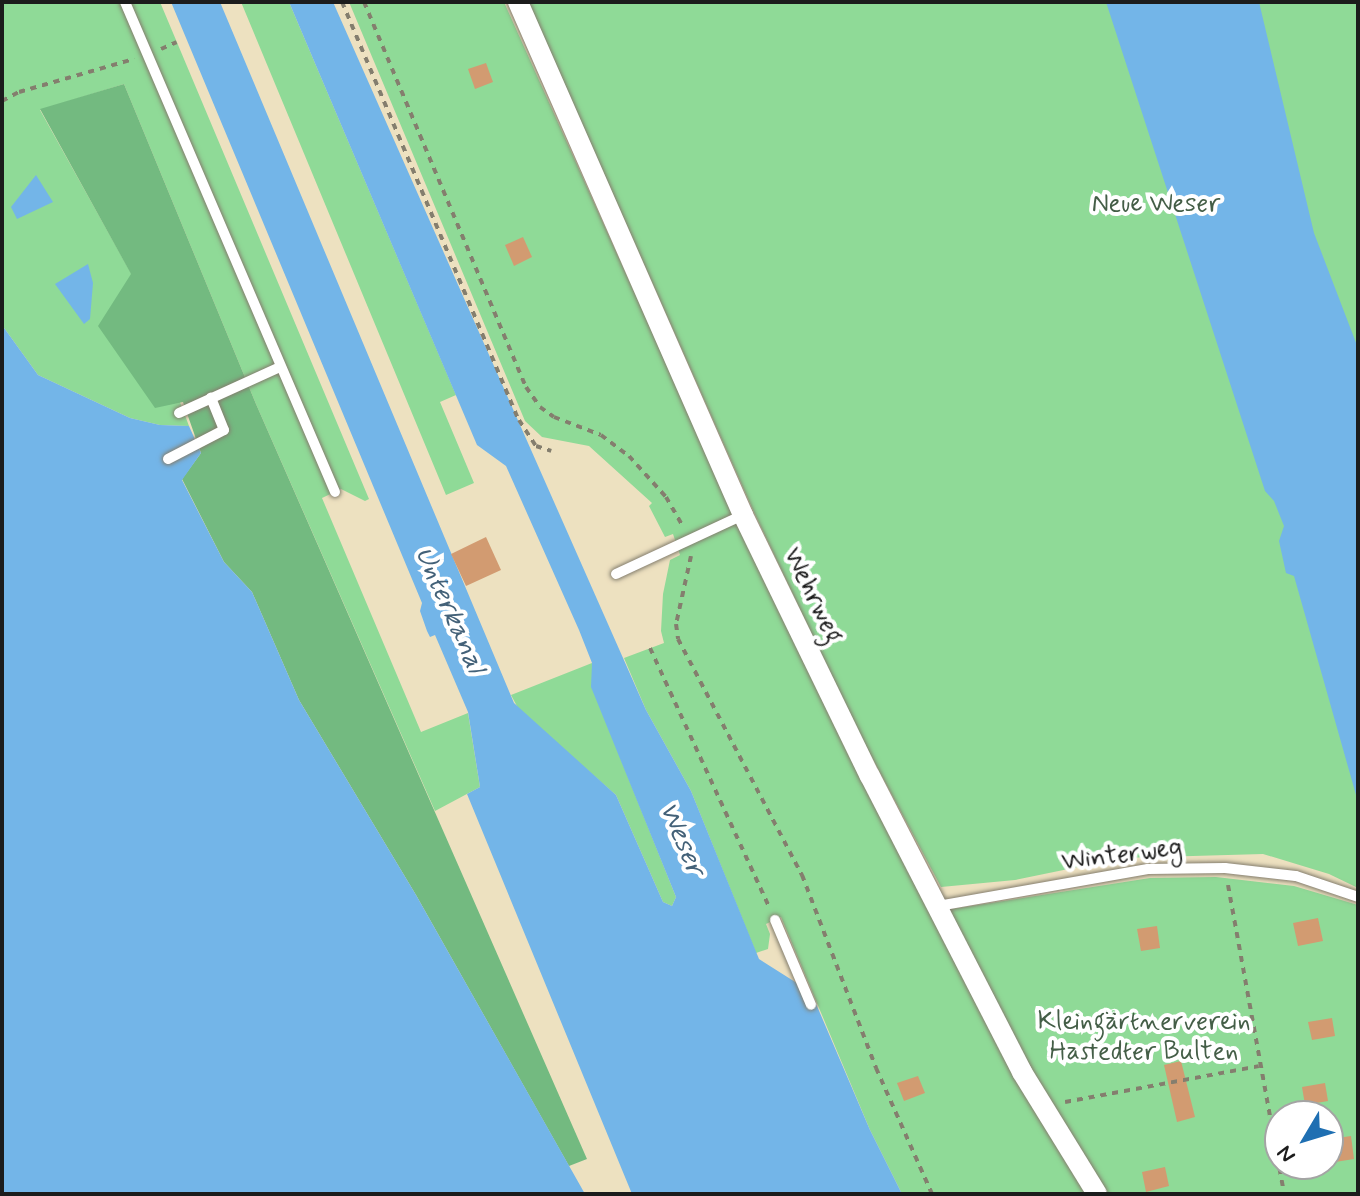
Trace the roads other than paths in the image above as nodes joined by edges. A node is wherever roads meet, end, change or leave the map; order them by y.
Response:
1 (125, 2) edge
2 (518, 2) edge
3 (280, 367) junction
4 (211, 398) junction
5 (179, 413) dead end
6 (168, 459) dead end
7 (335, 492) dead end
8 (743, 515) junction
9 (616, 574) dead end
10 (1358, 897) edge
11 (938, 906) junction
12 (775, 920) road end
13 (811, 1005) dead end
14 (1097, 1194) edge

1 - 3 lane
2 - 8 street, Wehrweg
3 - 4 lane
3 - 7 lane
4 - 5 lane
4 - 6 lane
8 - 9 lane
8 - 11 street, Wehrweg
10 - 11 lane, Winterweg
11 - 14 street, Wehrweg
12 - 13 lane

